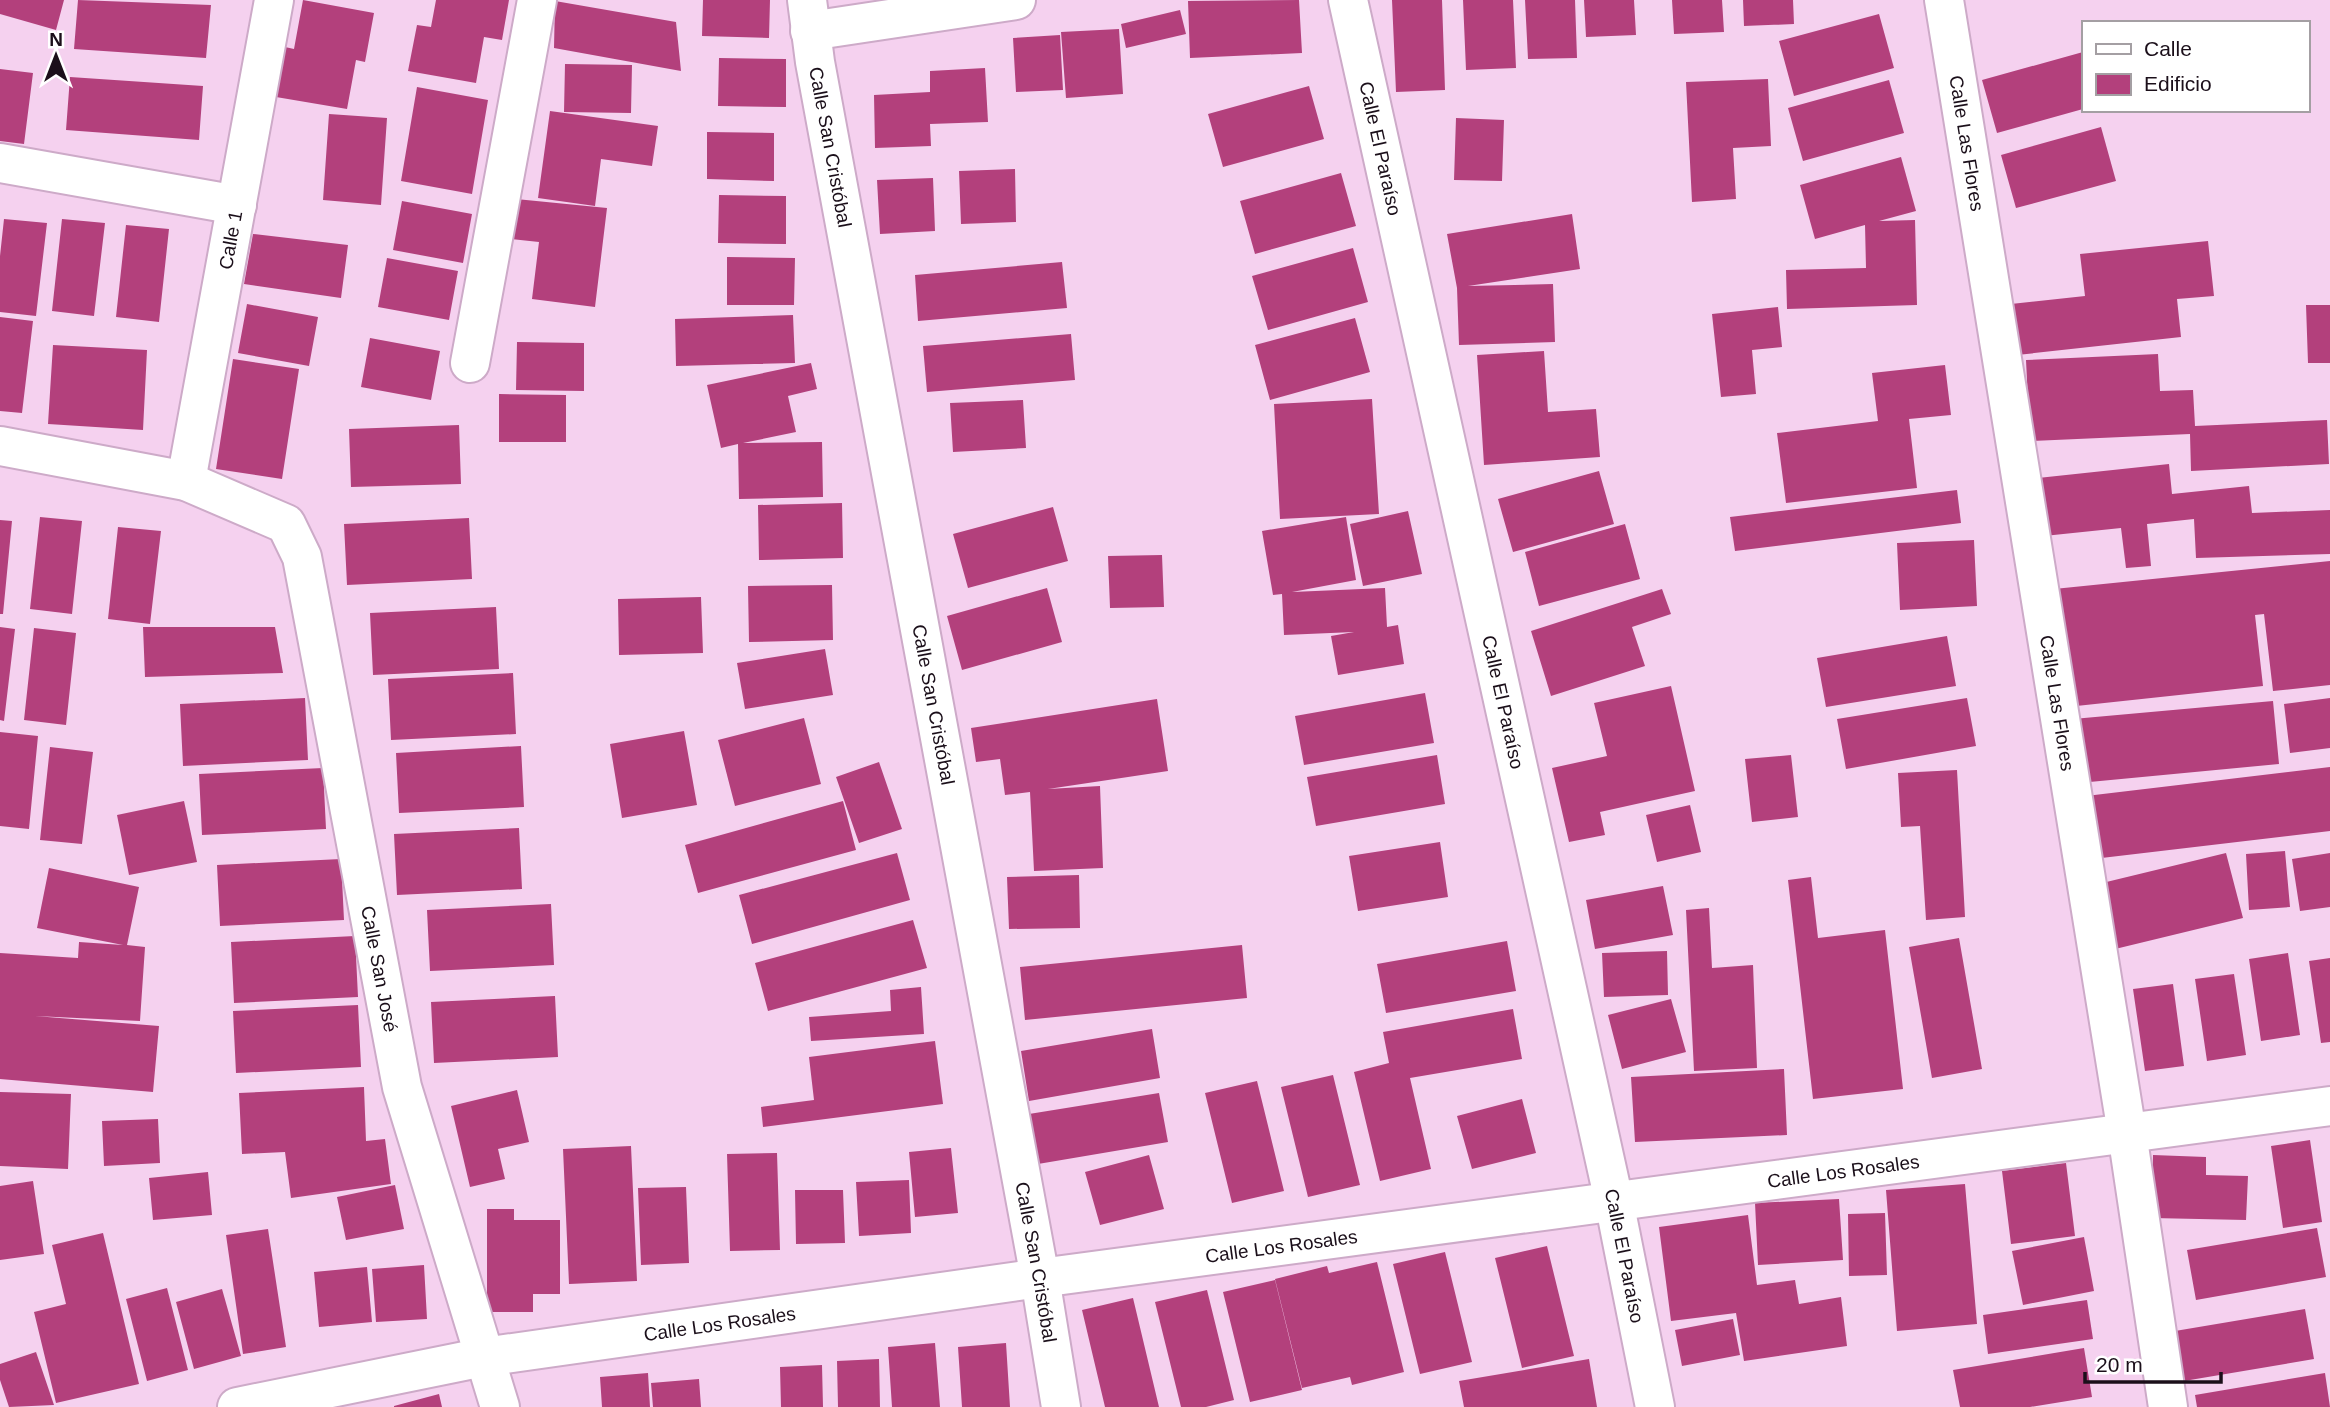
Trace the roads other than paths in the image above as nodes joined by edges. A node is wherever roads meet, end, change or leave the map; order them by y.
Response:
1 (274, 0) edge
2 (537, 0) edge
3 (1016, 0) edge
4 (1348, 0) edge
5 (1944, 0) edge
6 (809, 15) edge
7 (0, 163) edge
8 (237, 205) junction
9 (470, 363) dead end
10 (0, 446) edge
11 (186, 481) junction
12 (2330, 1106) edge
13 (2127, 1133) junction
14 (1614, 1201) junction
15 (1040, 1278) junction
16 (484, 1357) junction
17 (237, 1407) edge
18 (500, 1407) edge
19 (1061, 1407) edge
20 (1655, 1407) edge
21 (2168, 1407) edge

1 - 8 street, Calle 1
2 - 9 street
3 - 6 street
4 - 14 street, Calle El Paraíso
5 - 13 street, Calle Las Flores
6 - 15 street, Calle San Cristóbal
7 - 8 street
8 - 11 street, Calle 1
10 - 11 street
11 - 16 street, Calle San José
12 - 13 street, Calle Los Rosales
13 - 14 street, Calle Los Rosales
13 - 21 street, Calle Las Flores
14 - 15 street, Calle Los Rosales
14 - 20 street, Calle El Paraíso
15 - 16 street, Calle Los Rosales
15 - 19 street, Calle San Cristóbal
16 - 17 street, Calle Los Rosales
16 - 18 street, Calle San José

